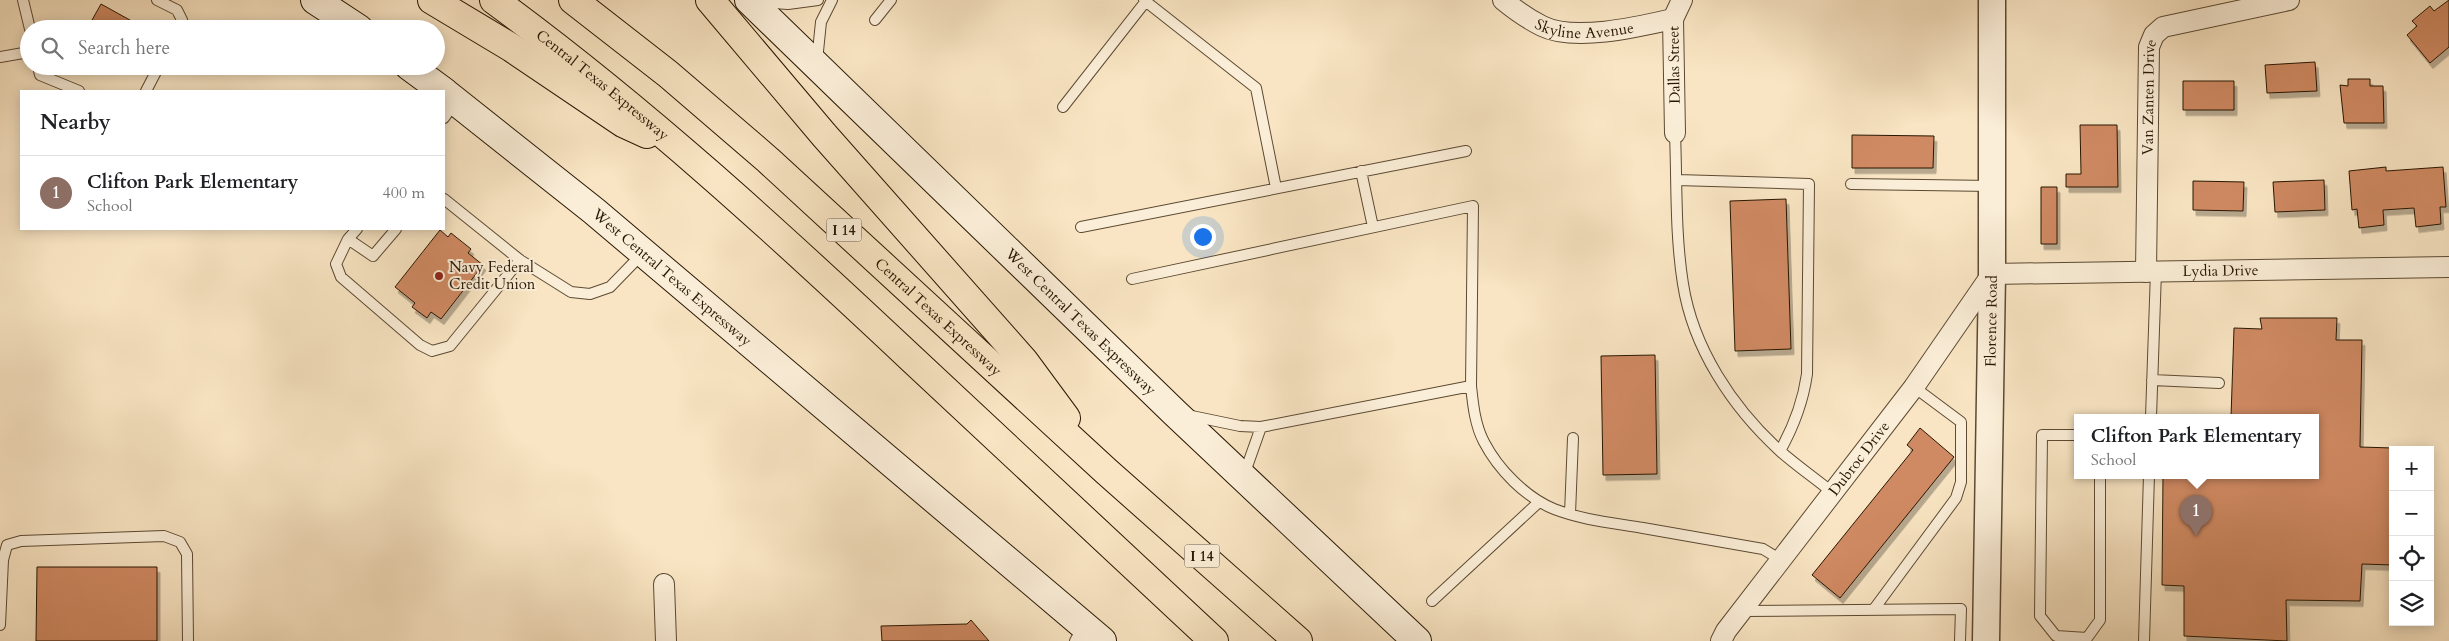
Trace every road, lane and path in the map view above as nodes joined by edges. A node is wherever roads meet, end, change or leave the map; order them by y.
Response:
1 (24, 0) edge
2 (157, 0) edge
3 (315, 0) edge
4 (432, 0) edge
5 (494, 0) edge
6 (573, 0) edge
7 (710, 0) edge
8 (751, 0) edge
9 (818, 0) edge
10 (832, 0) edge
11 (890, 0) edge
12 (1145, 0) edge
13 (1502, 0) edge
14 (1682, 0) edge
15 (1992, 0) edge
16 (2289, 0) edge
17 (1672, 19) junction
18 (28, 20) edge
19 (182, 20) edge
20 (345, 20) edge
21 (874, 20) dead end
22 (20, 54) edge
23 (0, 57) edge
24 (817, 64) junction
25 (40, 75) edge
26 (154, 75) edge
27 (420, 75) edge
28 (77, 90) edge
29 (147, 90) edge
30 (435, 90) edge
31 (447, 101) edge
32 (1063, 107) dead end
33 (1675, 133) joint
34 (682, 150) junction
35 (1466, 151) dead end
36 (1361, 172) junction
37 (1677, 180) junction
38 (1851, 184) dead end
39 (1992, 186) junction
40 (1276, 188) junction
41 (445, 200) edge
42 (1081, 227) dead end
43 (1373, 227) junction
44 (356, 230) edge
45 (395, 230) edge
46 (348, 239) junction
47 (643, 253) junction
48 (520, 260) junction
49 (2449, 267) edge
50 (2151, 272) junction
51 (1992, 274) junction
52 (1132, 279) dead end
53 (2152, 380) junction
54 (2219, 383) dead end
55 (1471, 386) junction
56 (1914, 387) junction
57 (1175, 413) junction
58 (2151, 414) edge
59 (1261, 427) junction
60 (2074, 435) edge
61 (1573, 438) dead end
62 (1780, 451) junction
63 (1106, 471) junction
64 (1243, 478) junction
65 (2100, 479) edge
66 (2149, 479) edge
67 (1833, 493) junction
68 (1539, 502) junction
69 (1570, 514) junction
70 (1781, 560) junction
71 (664, 584) dead end
72 (1432, 601) dead end
73 (1742, 610) junction
74 (1874, 610) junction
75 (0, 625) edge
76 (1087, 636) edge
77 (188, 641) edge
78 (666, 641) edge
79 (1214, 641) edge
80 (1298, 641) edge
81 (1417, 641) edge
82 (1721, 641) edge
83 (1960, 641) edge
84 (1986, 641) edge
85 (2144, 641) edge

1 - 18 lane
2 - 19 lane
3 - 20 main road
4 - 34 highway
5 - 34 highway, Central Texas Expressway
6 - 63 highway, Central Texas Expressway / I 14
7 - 63 highway
8 - 9 lane
8 - 24 main road, West Central Texas Expressway
10 - 24 lane
11 - 21 lane
12 - 32 lane
12 - 40 lane
13 - 17 street, Skyline Avenue
14 - 17 street, Dallas Street
15 - 39 street, Florence Road
16 - 50 street, Van Zanten Drive
17 - 33 street, Dallas Street
22 - 23 lane
24 - 57 main road, West Central Texas Expressway
25 - 28 lane
26 - 29 lane
27 - 30 main road, West Central Texas Expressway
31 - 47 main road, West Central Texas Expressway
33 - 37 lane
34 - 79 highway, Central Texas Expressway
35 - 36 lane
36 - 40 lane
36 - 43 lane
37 - 62 lane
37 - 62 lane
38 - 39 lane
39 - 51 street, Florence Road
40 - 42 lane
41 - 48 lane
43 - 52 lane
43 - 55 lane
44 - 46 lane
45 - 46 lane
46 - 48 lane
47 - 48 lane
47 - 76 main road, West Central Texas Expressway
49 - 50 street, Lydia Drive
50 - 51 street, Lydia Drive
50 - 53 lane
51 - 56 street, Dubroc Drive
51 - 84 street, Florence Road
53 - 54 lane
53 - 58 lane
55 - 59 lane
55 - 68 lane
56 - 67 street, Dubroc Drive
56 - 74 lane
57 - 59 lane
57 - 64 main road, West Central Texas Expressway
59 - 64 lane
60 - 65 lane
61 - 69 lane
62 - 67 lane
63 - 80 highway, Central Texas Expressway / I 14
64 - 81 main road, West Central Texas Expressway
66 - 85 lane
67 - 70 street, Dubroc Drive
68 - 69 lane
68 - 72 lane
69 - 70 lane
70 - 73 street, Dubroc Drive
71 - 78 street
73 - 74 lane
73 - 82 street, Dubroc Drive
74 - 83 lane
75 - 77 lane

